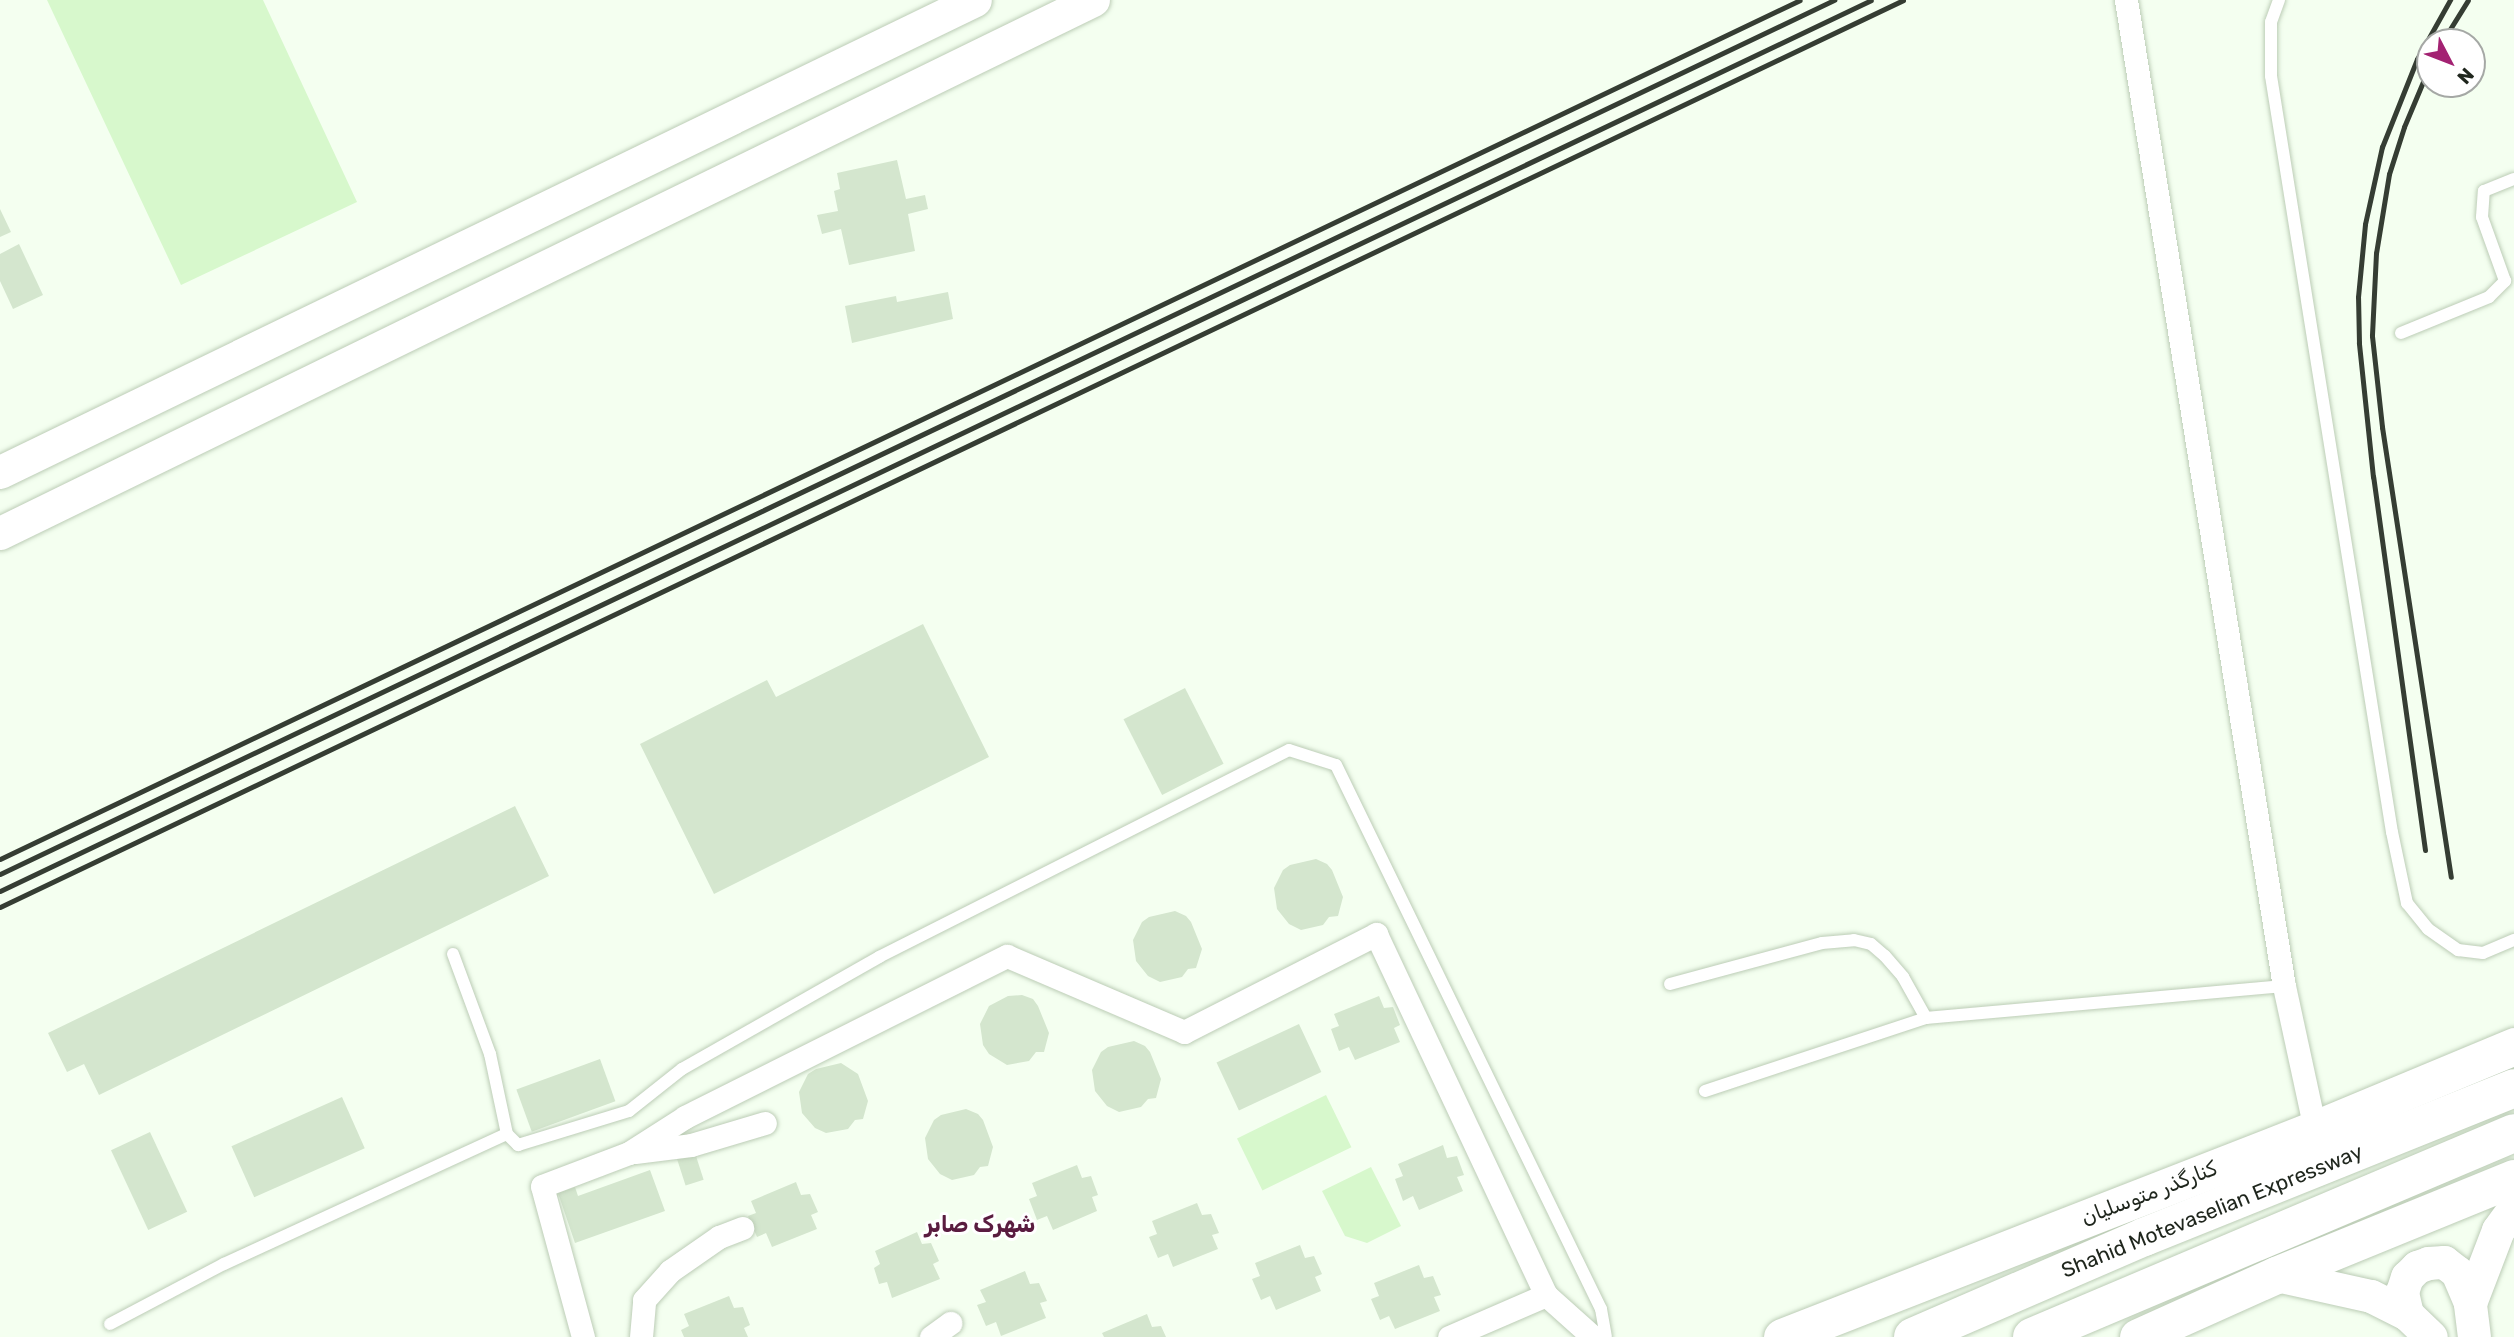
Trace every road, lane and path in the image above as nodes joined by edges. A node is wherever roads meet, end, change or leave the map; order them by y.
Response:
1 (975, 0) edge
2 (1093, 0) edge
3 (2126, 0) edge
4 (2279, 0) edge
5 (2514, 179) edge
6 (2401, 333) dead end
7 (137, 405) junction
8 (163, 453) junction
9 (0, 472) edge
10 (0, 533) edge
11 (2514, 940) edge
12 (453, 954) dead end
13 (1670, 984) dead end
14 (2284, 986) junction
15 (1926, 1018) junction
16 (2514, 1046) edge
17 (2514, 1088) edge
18 (1705, 1091) dead end
19 (765, 1123) dead end
20 (2315, 1129) junction
21 (2514, 1133) edge
22 (507, 1134) junction
23 (629, 1153) junction
24 (2514, 1178) edge
25 (2514, 1208) edge
26 (742, 1228) dead end
27 (2276, 1275) junction
28 (1546, 1295) junction
29 (2470, 1303) junction
30 (2407, 1314) junction
31 (950, 1323) dead end
32 (110, 1324) dead end
33 (583, 1337) edge
34 (641, 1337) edge
35 (931, 1337) edge
36 (1449, 1337) edge
37 (1593, 1337) edge
38 (1606, 1337) edge
39 (1782, 1337) edge
40 (1913, 1337) edge
41 (2032, 1337) edge
42 (2138, 1337) edge
43 (2431, 1337) edge
44 (2474, 1337) edge

1 - 7 street
2 - 8 street
3 - 14 street
4 - 11 lane
5 - 6 lane
7 - 8 street
7 - 9 street
8 - 10 street
12 - 22 lane
13 - 15 lane
14 - 15 lane
14 - 20 street
15 - 18 lane
16 - 20 main road, کنارگذر متوسلیان
17 - 40 highway, Shahid Motevaselian Expressway
19 - 23 street
20 - 39 main road, کنارگذر متوسلیان
21 - 41 highway, Shahid Motevaselian Expressway
22 - 32 lane
22 - 38 lane
23 - 28 street
23 - 33 street
24 - 27 main road
25 - 29 street
26 - 34 street
27 - 30 street
27 - 42 main road
28 - 36 street
28 - 37 street
29 - 30 street
29 - 44 street
30 - 43 street
31 - 35 street

